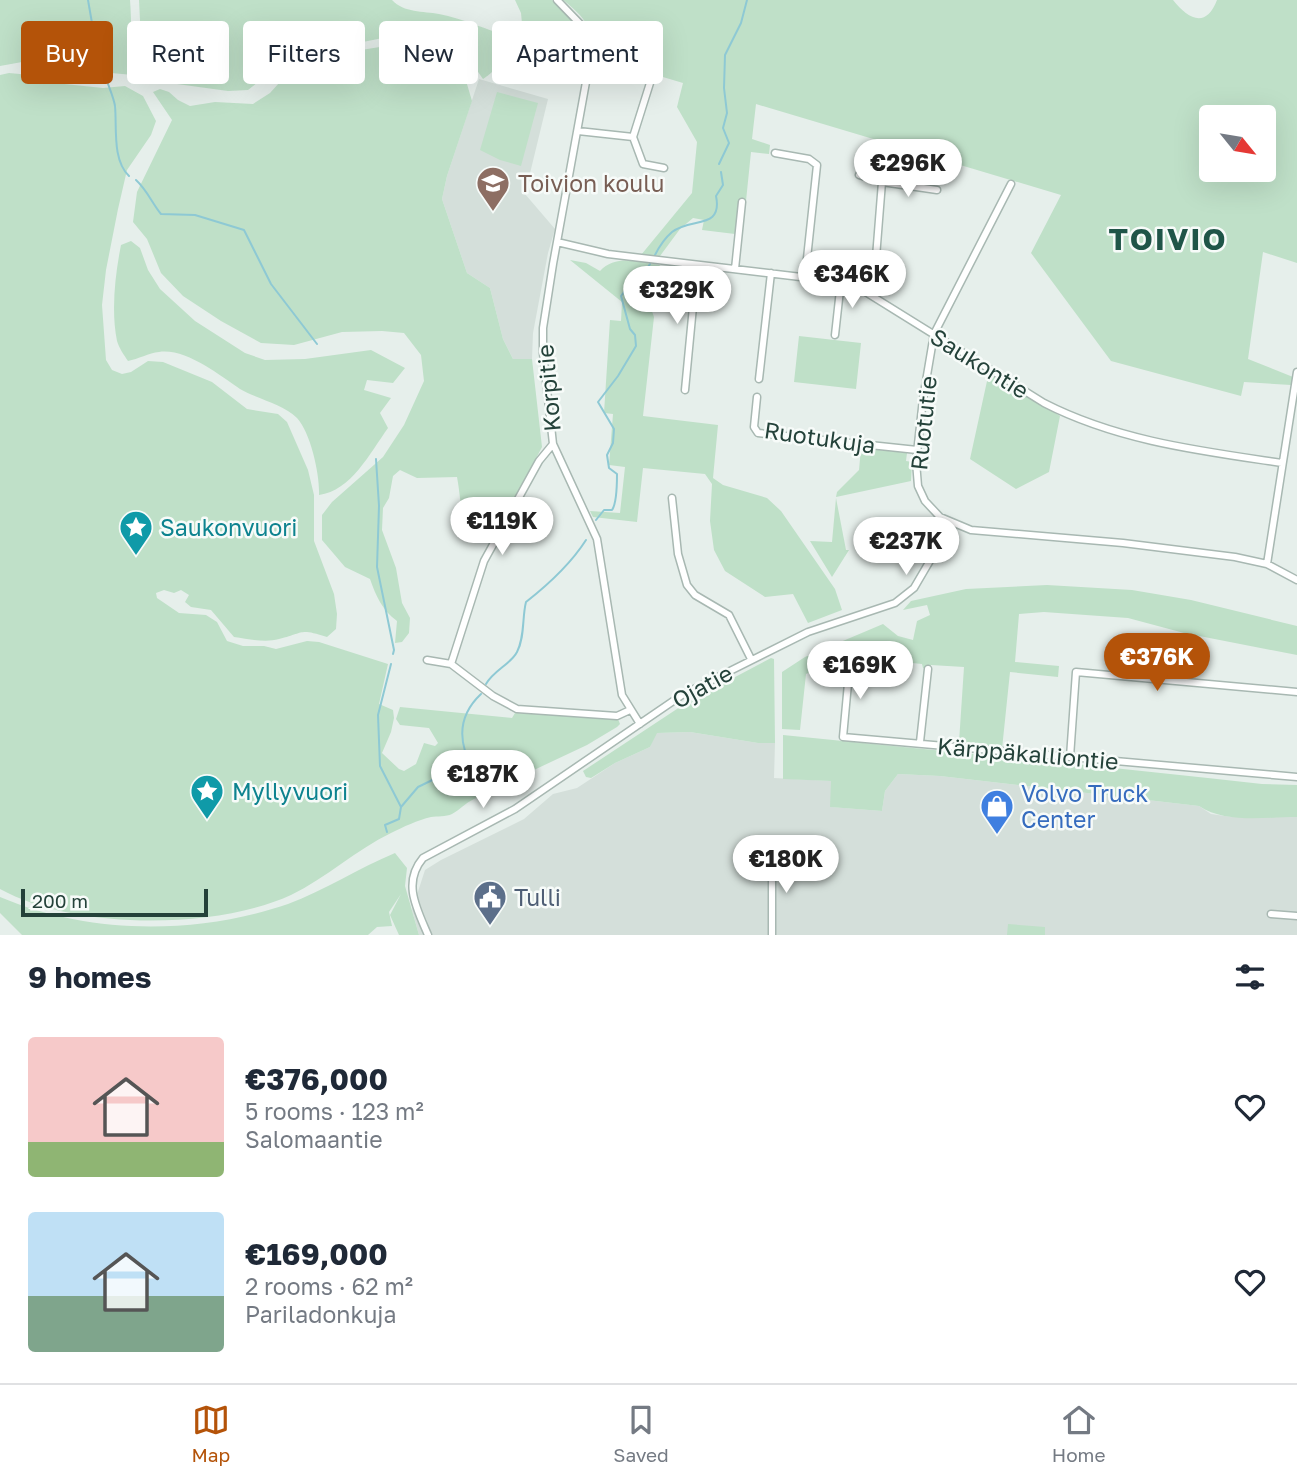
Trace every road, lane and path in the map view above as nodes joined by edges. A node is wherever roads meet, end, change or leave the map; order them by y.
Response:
1 (557, 0) edge
2 (650, 84) edge
3 (578, 131) junction
4 (633, 137) junction
5 (775, 153) dead end
6 (664, 168) dead end
7 (859, 175) dead end
8 (882, 182) junction
9 (1011, 184) dead end
10 (937, 190) dead end
11 (742, 202) dead end
12 (557, 242) junction
13 (697, 265) junction
14 (735, 269) junction
15 (771, 273) junction
16 (805, 276) junction
17 (841, 281) junction
18 (873, 295) junction
19 (934, 334) junction
20 (835, 335) dead end
21 (1297, 372) edge
22 (758, 379) dead end
23 (685, 390) dead end
24 (757, 397) dead end
25 (553, 444) junction
26 (917, 450) junction
27 (1282, 464) junction
28 (672, 498) dead end
29 (952, 523) junction
30 (1267, 564) junction
31 (1297, 580) edge
32 (751, 659) junction
33 (427, 660) dead end
34 (850, 662) dead end
35 (451, 664) junction
36 (928, 669) dead end
37 (1297, 692) edge
38 (630, 710) junction
39 (640, 724) junction
40 (920, 742) junction
41 (1070, 757) junction
42 (1297, 778) edge
43 (772, 854) dead end
44 (1271, 914) dead end
45 (1297, 916) edge
46 (428, 935) edge
47 (772, 935) edge

1 - 3 street, Korpitie
2 - 4 street
3 - 4 street
3 - 12 street, Korpitie
4 - 6 street
5 - 16 street
7 - 8 street
8 - 10 street
8 - 18 street
9 - 19 street, Ruotutie
11 - 14 street
12 - 13 street, Saukontie
12 - 25 street, Korpitie
13 - 14 street, Saukontie
13 - 23 street
14 - 15 street, Saukontie
15 - 16 street, Saukontie
15 - 22 street
16 - 17 street, Saukontie
17 - 18 street, Saukontie
17 - 20 street
18 - 19 street, Saukontie
19 - 26 street, Ruotutie
19 - 27 street, Saukontie
21 - 27 street
24 - 26 street, Ruotukuja
25 - 35 street
25 - 38 street, Korpitie
26 - 29 street, Ruotutie
27 - 30 street
28 - 32 street
29 - 30 street, Ruotutie
29 - 32 street, Ojatie
30 - 31 street, Ruotutie
32 - 39 street, Ojatie
33 - 35 street
34 - 40 street, Kärppäkalliontie
35 - 38 street
36 - 40 street
37 - 41 street
38 - 39 street
39 - 46 street, Ojatie
40 - 41 street, Kärppäkalliontie
41 - 42 street, Kärppäkalliontie
43 - 47 street
44 - 45 street

